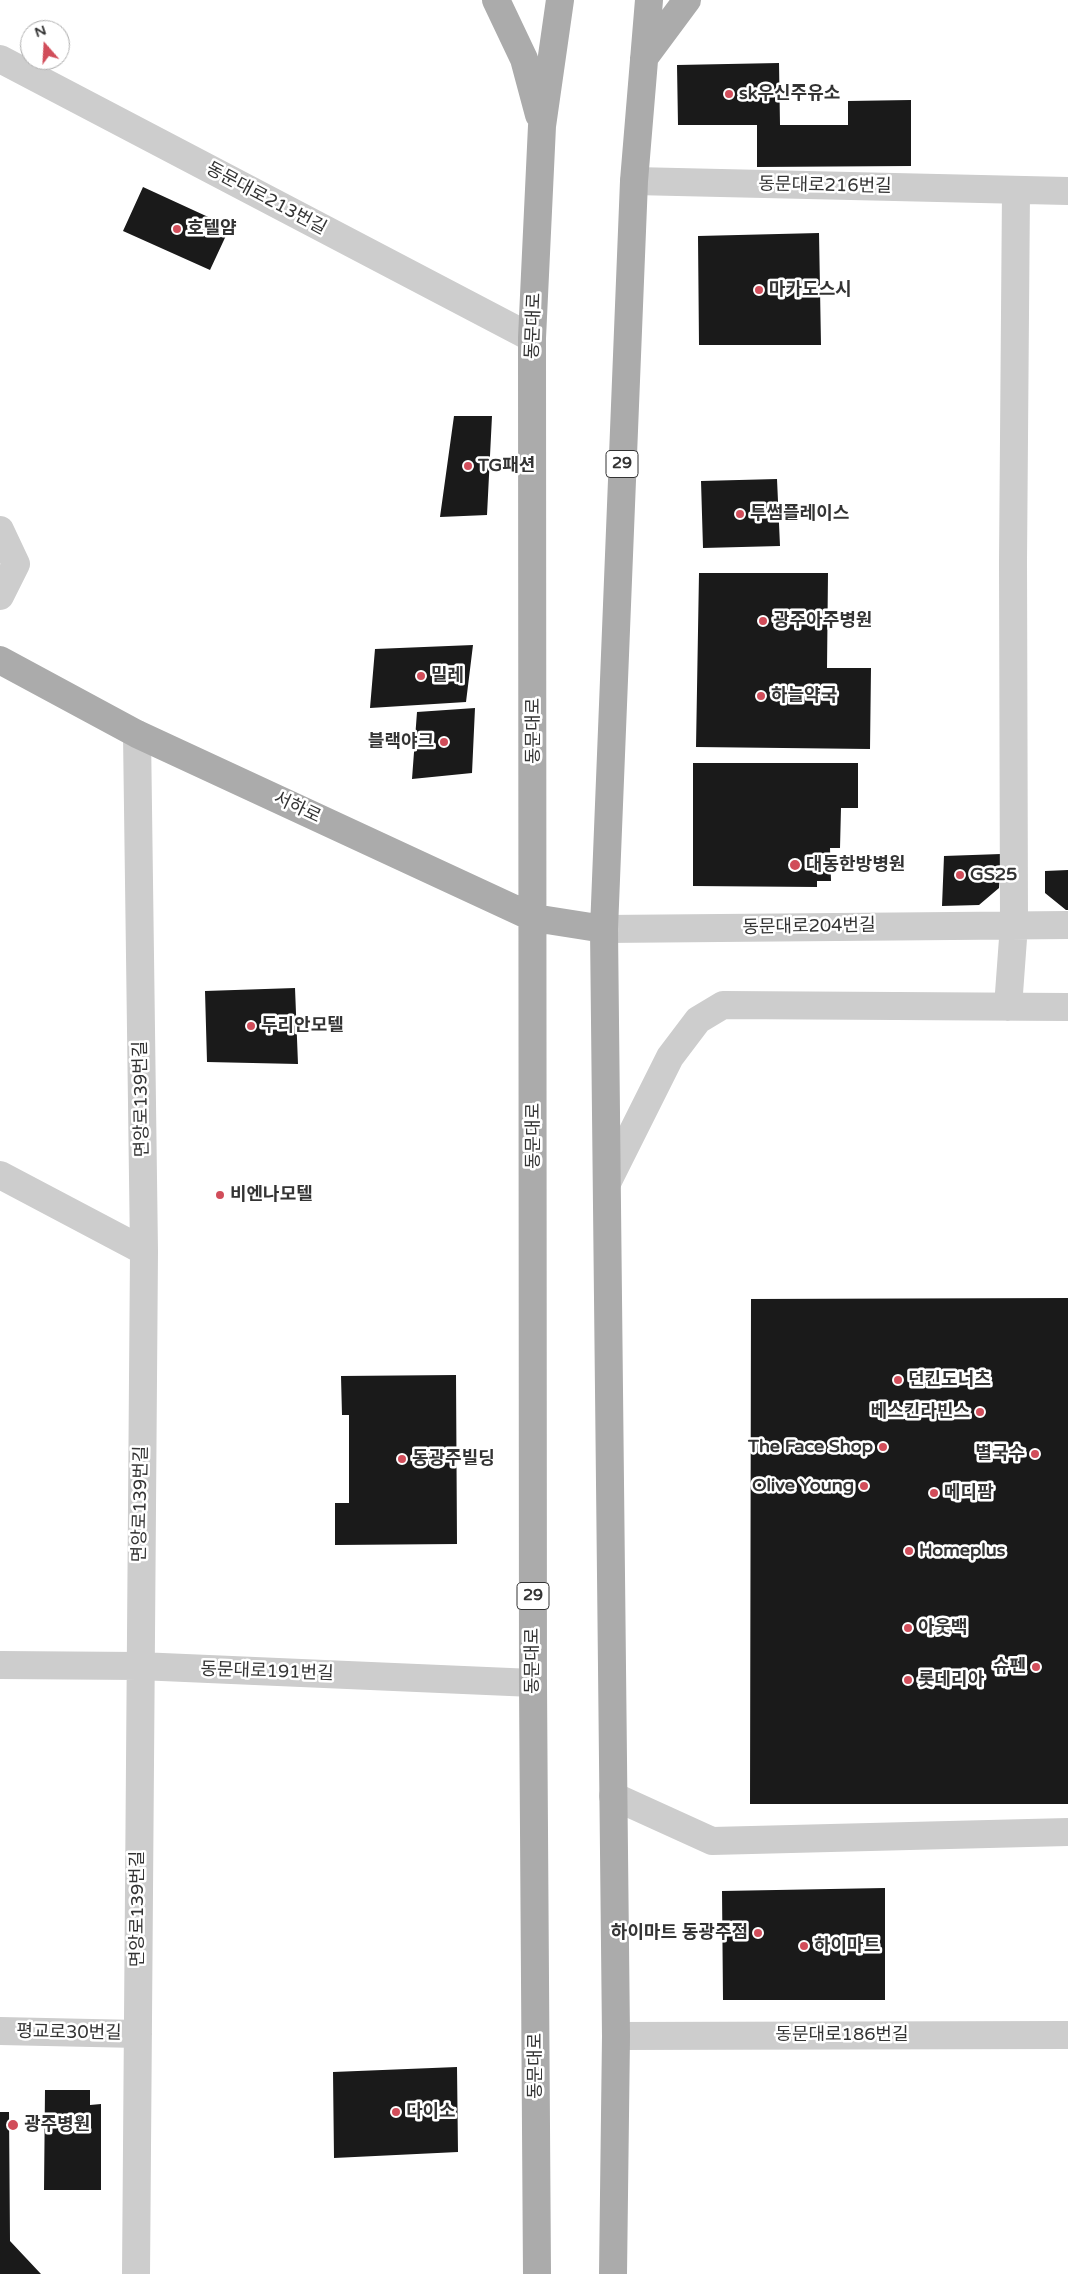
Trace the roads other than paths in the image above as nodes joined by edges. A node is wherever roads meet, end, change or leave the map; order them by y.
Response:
1 (496, 0) edge
2 (560, 0) edge
3 (648, 0) edge
4 (687, 0) edge
5 (644, 58) junction
6 (0, 59) edge
7 (542, 126) junction
8 (634, 181) junction
9 (1016, 190) junction
10 (1068, 191) edge
11 (532, 338) junction
12 (0, 530) edge
13 (0, 596) edge
14 (0, 660) edge
15 (137, 734) junction
16 (534, 918) junction
17 (1014, 925) junction
18 (1068, 925) edge
19 (604, 929) junction
20 (1008, 1007) junction
21 (1068, 1007) edge
22 (0, 1175) edge
23 (607, 1183) junction
24 (144, 1251) junction
25 (0, 1665) edge
26 (139, 1666) junction
27 (533, 1683) junction
28 (613, 1796) junction
29 (1068, 1832) edge
30 (0, 2031) edge
31 (138, 2034) junction
32 (1068, 2035) edge
33 (616, 2036) junction
34 (136, 2274) edge
35 (537, 2274) edge
36 (613, 2274) edge

1 - 7 main road
2 - 7 main road, 동문대로 / 29
3 - 5 main road, 29
4 - 5 main road
5 - 8 main road, 29
6 - 11 street, 동문대로213번길
7 - 11 main road, 동문대로 / 29
8 - 9 street, 동문대로216번길
8 - 19 main road, 29
9 - 10 street, 동문대로216번길
9 - 17 street
11 - 16 main road, 동문대로 / 29
12 - 13 street
14 - 15 main road, 서하로
15 - 16 main road, 서하로
15 - 24 street, 면앙로139번길
16 - 19 main road, 서하로
16 - 27 main road, 동문대로 / 29
17 - 18 street, 동문대로204번길
17 - 19 street, 동문대로204번길
17 - 20 street
19 - 23 main road, 29
20 - 21 street
20 - 23 street
22 - 24 street
23 - 28 main road, 29
24 - 26 street, 면앙로139번길
25 - 26 street, 동문대로191번길
26 - 27 street, 동문대로191번길
26 - 31 street, 면앙로139번길
27 - 35 main road, 동문대로 / 29
28 - 29 street
28 - 33 main road, 29
30 - 31 street, 평교로30번길
31 - 34 street, 면앙로139번길
32 - 33 street, 동문대로186번길
33 - 36 main road, 29

